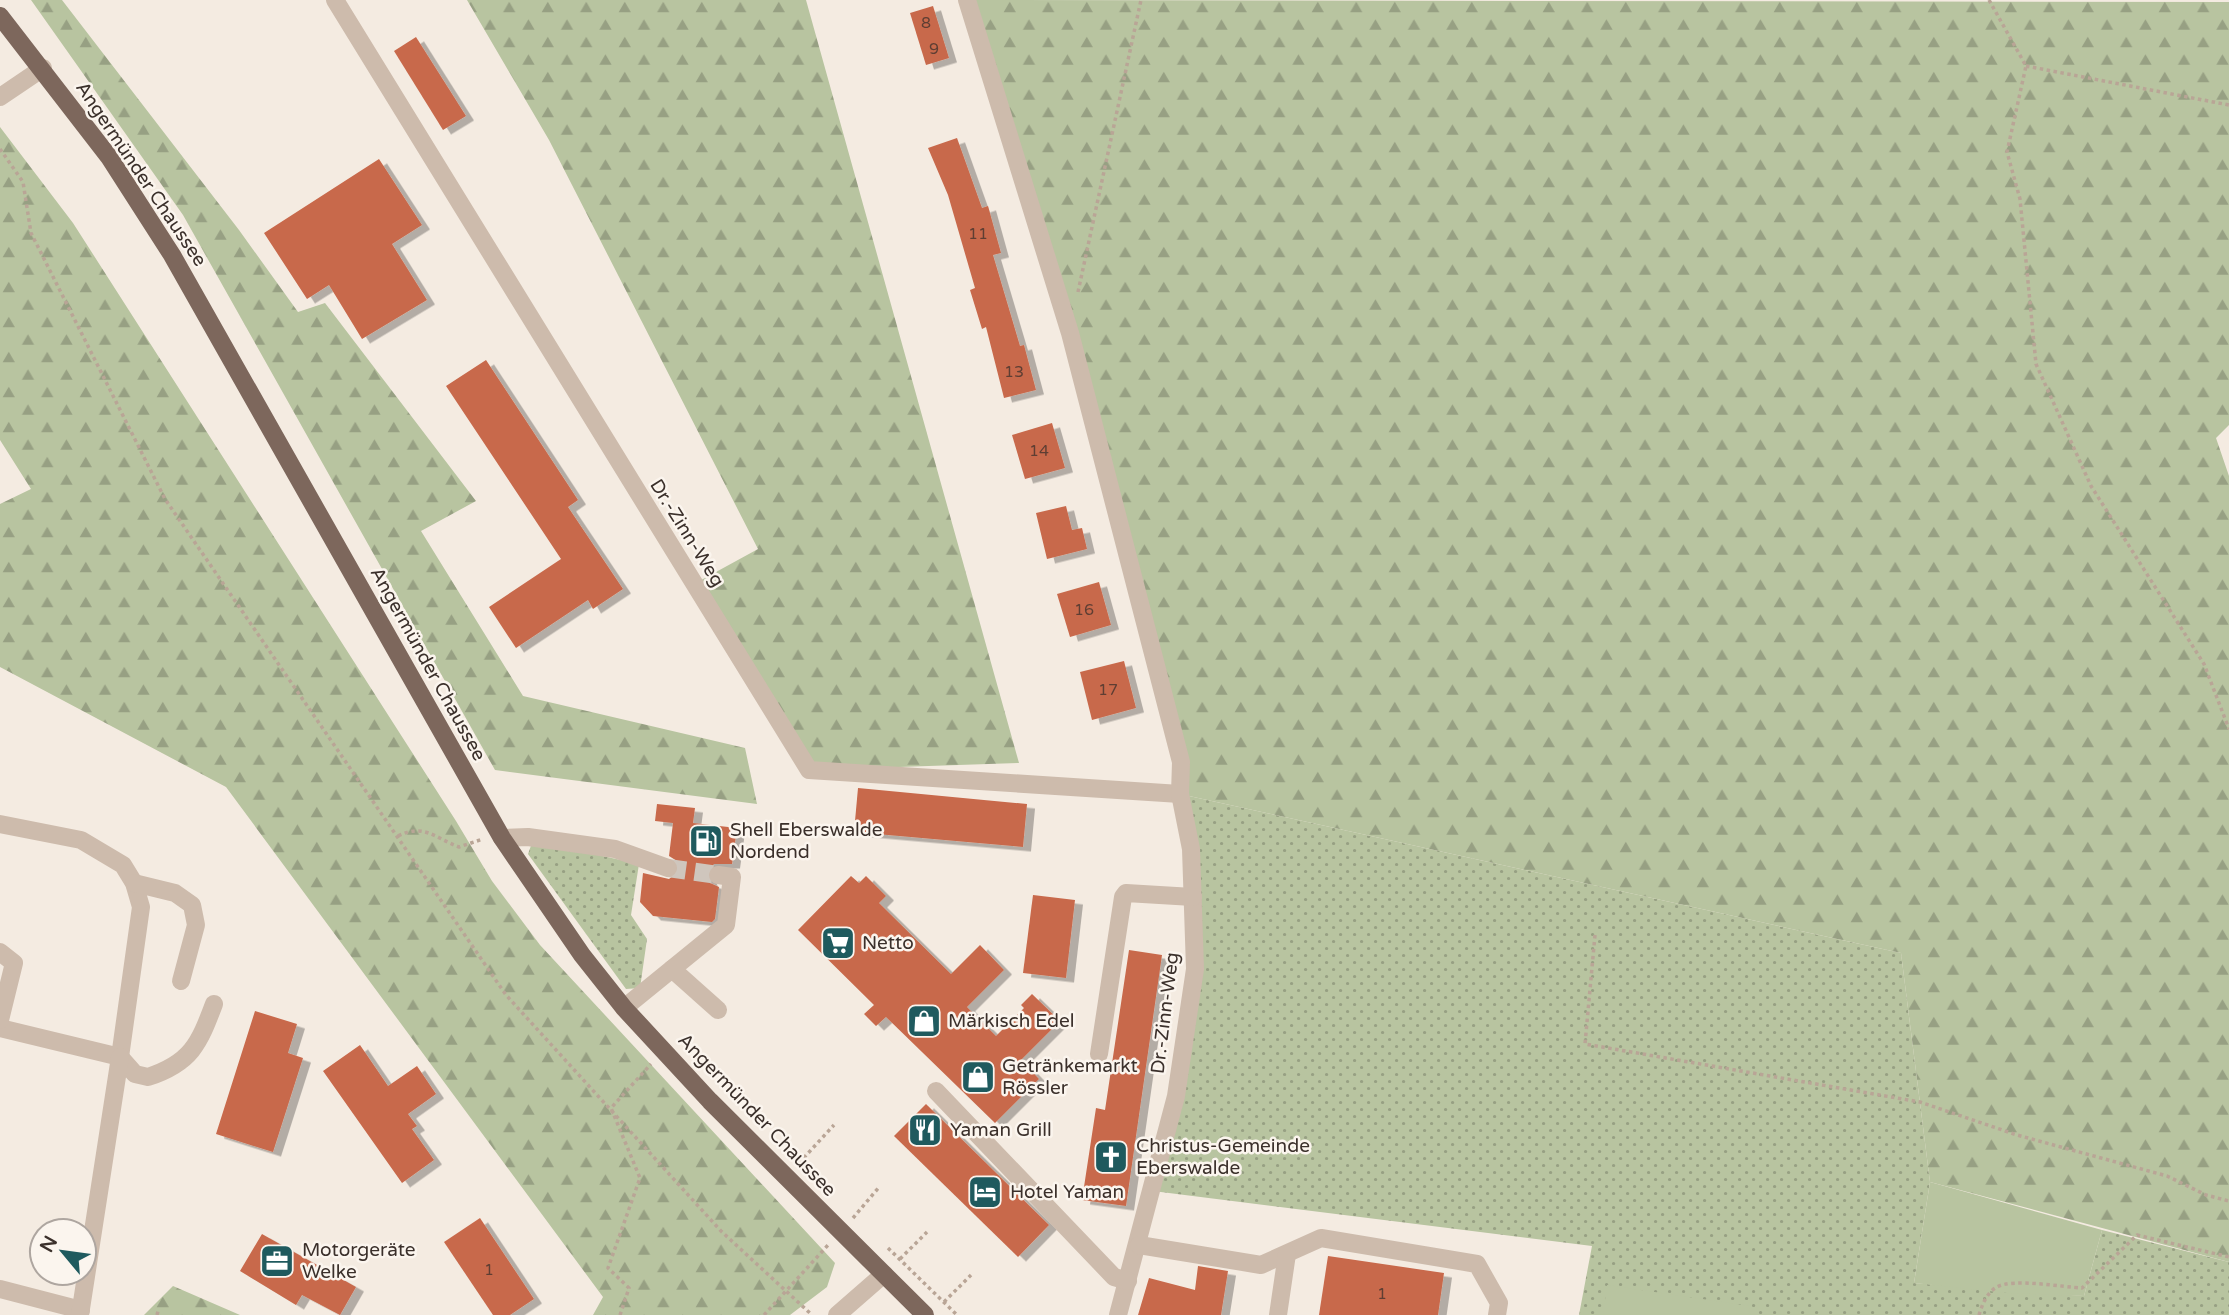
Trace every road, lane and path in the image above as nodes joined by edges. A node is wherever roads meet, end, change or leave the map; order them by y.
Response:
1 (335, 0) edge
2 (967, 0) edge
3 (1141, 0) edge
4 (1989, 0) edge
5 (0, 16) edge
6 (2026, 66) junction
7 (43, 68) junction
8 (0, 97) edge
9 (2229, 105) edge
10 (0, 149) edge
11 (1078, 293) dead end
12 (2229, 729) edge
13 (1180, 794) junction
14 (0, 824) edge
15 (398, 836) junction
16 (502, 838) junction
17 (668, 868) tunnel mouth
18 (718, 875) dead end
19 (134, 883) junction
20 (1193, 897) junction
21 (1595, 935) dead end
22 (0, 952) edge
23 (672, 969) junction
24 (181, 981) dead end
25 (214, 1004) dead end
26 (624, 1008) junction
27 (718, 1010) dead end
28 (0, 1020) edge
29 (0, 1028) edge
30 (663, 1050) junction
31 (1099, 1054) dead end
32 (120, 1057) junction
33 (936, 1091) dead end
34 (611, 1108) junction
35 (834, 1125) dead end
36 (808, 1172) dead end
37 (2229, 1202) edge
38 (845, 1208) dead end
39 (863, 1225) dead end
40 (927, 1232) dead end
41 (881, 1242) dead end
42 (1139, 1245) junction
43 (1287, 1254) junction
44 (2229, 1257) edge
45 (900, 1259) junction
46 (884, 1274) junction
47 (971, 1275) dead end
48 (1128, 1280) junction
49 (0, 1289) edge
50 (786, 1291) junction
51 (944, 1302) junction
52 (80, 1313) edge
53 (620, 1315) edge
54 (764, 1315) edge
55 (812, 1315) edge
56 (837, 1315) edge
57 (925, 1315) edge
58 (957, 1315) edge
59 (1118, 1315) edge
60 (1278, 1315) edge
61 (1497, 1315) edge
62 (1979, 1315) edge

1 - 13 street, Dr.-Zinn-Weg
2 - 13 street, Dr.-Zinn-Weg
3 - 11 path
4 - 6 path
5 - 7 main road, Angermünder Chaussee
6 - 9 path
6 - 12 path
7 - 8 street
7 - 16 main road, Angermünder Chaussee
10 - 15 path
13 - 20 street, Dr.-Zinn-Weg
14 - 19 street
15 - 16 path
15 - 34 path
16 - 17 street
16 - 26 main road, Angermünder Chaussee
18 - 23 street
19 - 24 street
19 - 32 street
20 - 31 street
20 - 42 street, Dr.-Zinn-Weg
21 - 37 path
22 - 28 street
23 - 26 street
23 - 27 street
25 - 32 street
26 - 30 main road, Angermünder Chaussee
29 - 32 street
30 - 34 path
30 - 46 main road, Angermünder Chaussee
32 - 52 street
33 - 48 street
34 - 50 path
34 - 53 path
35 - 36 path
38 - 39 path
40 - 45 path
41 - 45 path
42 - 43 street
42 - 48 street, Dr.-Zinn-Weg
43 - 60 street
43 - 61 street
44 - 62 path
45 - 51 path
46 - 56 street
46 - 57 main road, Angermünder Chaussee
47 - 51 path
48 - 59 street, Dr.-Zinn-Weg
49 - 52 street
50 - 54 path
50 - 55 path
51 - 58 path

